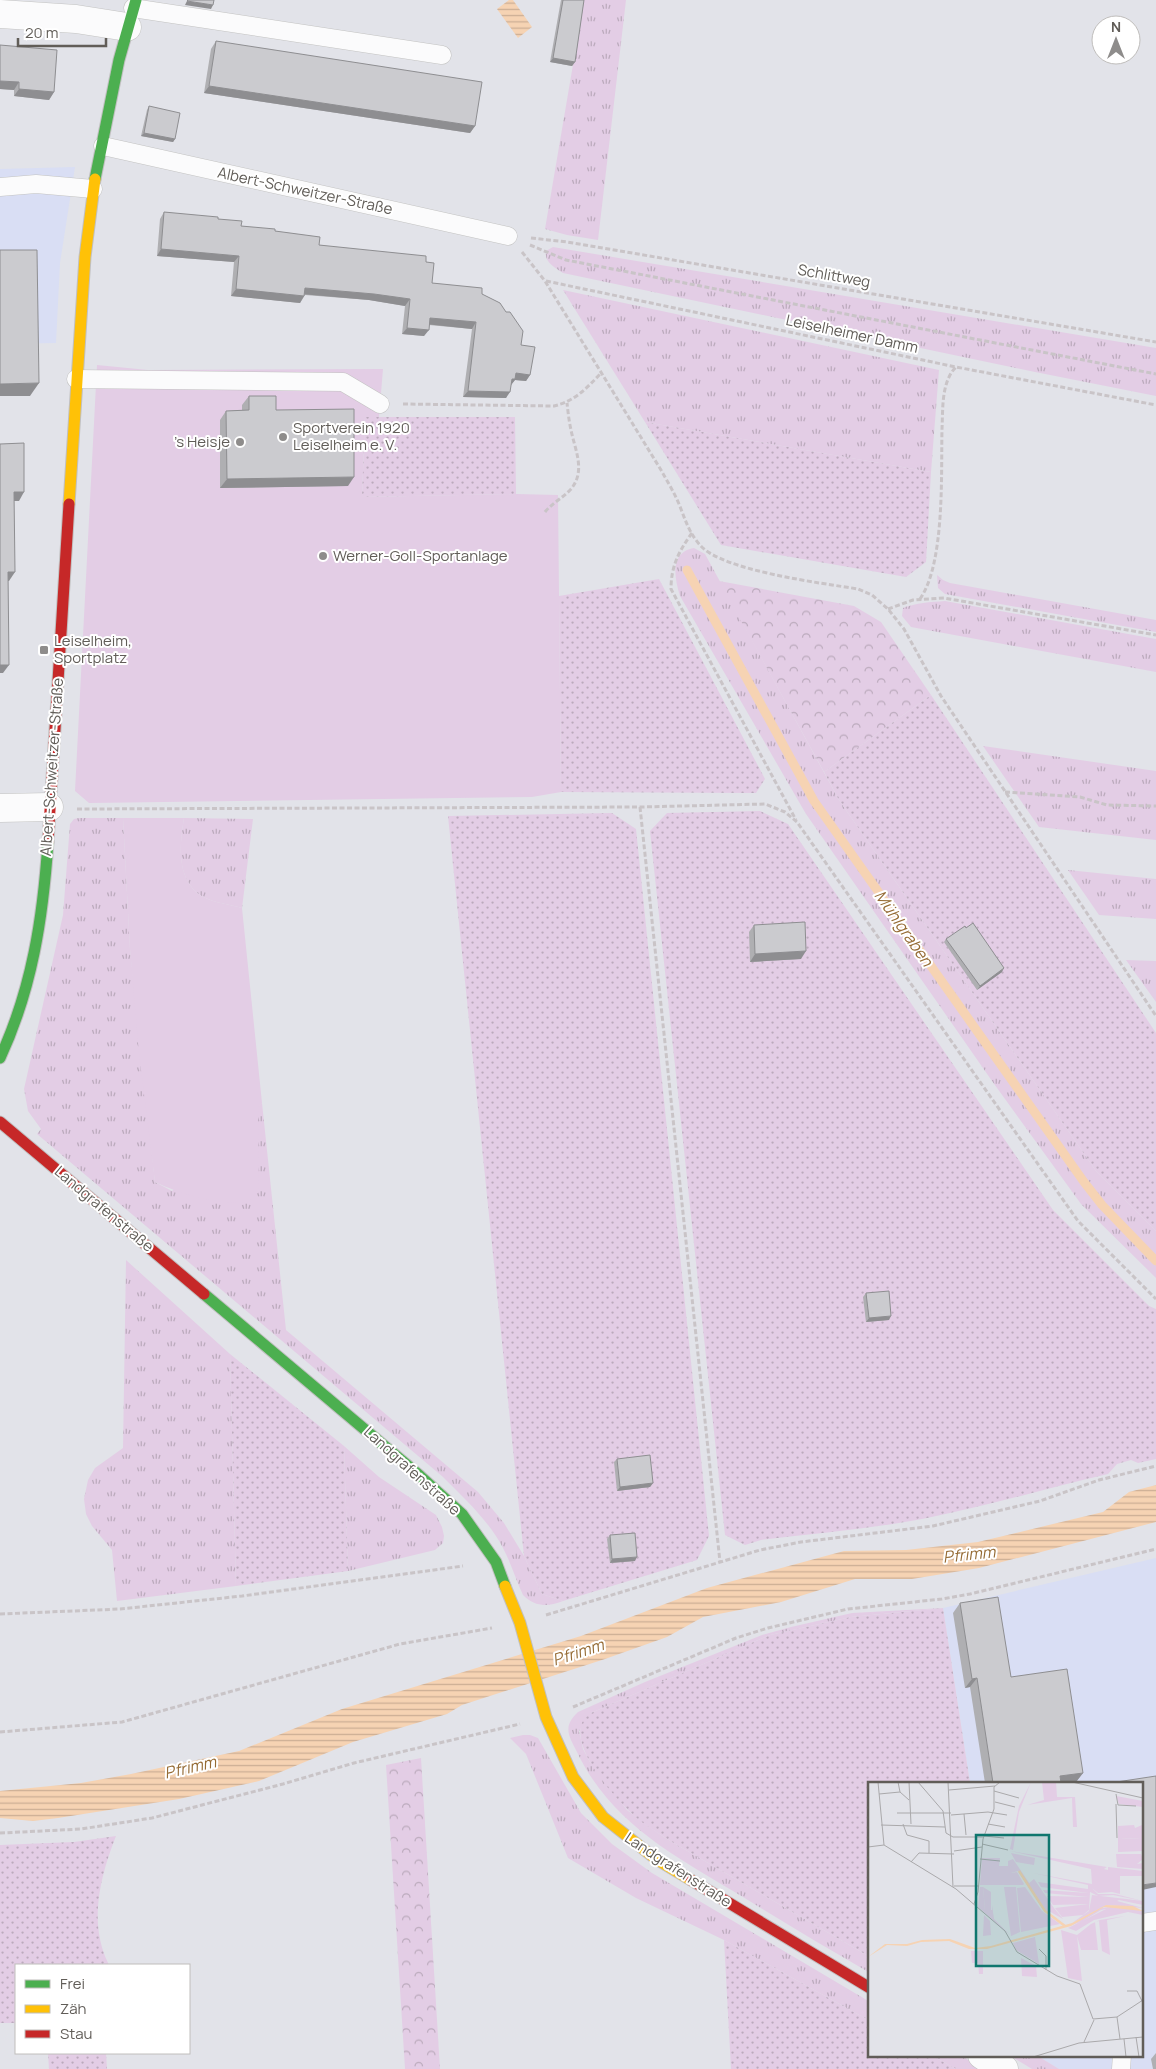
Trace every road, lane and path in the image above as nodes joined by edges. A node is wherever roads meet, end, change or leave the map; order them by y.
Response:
1 (132, 12) edge
2 (0, 14) edge
3 (442, 55) dead end
4 (102, 146) junction
5 (0, 187) edge
6 (93, 189) junction
7 (508, 236) junction
8 (545, 281) junction
9 (1156, 342) edge
10 (956, 367) junction
11 (601, 373) junction
12 (1156, 374) edge
13 (76, 379) junction
14 (567, 403) junction
15 (380, 404) joint
16 (1156, 405) edge
17 (545, 512) dead end
18 (692, 533) junction
19 (920, 600) junction
20 (888, 609) junction
21 (1156, 636) edge
22 (1005, 792) junction
23 (1156, 806) edge
24 (49, 807) junction
25 (640, 807) junction
26 (0, 808) edge
27 (797, 822) junction
28 (1156, 1016) edge
29 (0, 1058) edge
30 (0, 1122) edge
31 (1156, 1299) edge
32 (1156, 1466) edge
33 (1156, 1549) edge
34 (496, 1562) junction
35 (720, 1562) junction
36 (0, 1614) edge
37 (520, 1623) junction
38 (546, 1717) junction
39 (0, 1732) edge
40 (0, 1833) edge
41 (868, 1987) edge
42 (984, 2056) edge
43 (1122, 2056) edge
44 (1004, 2069) edge
45 (1121, 2069) edge

1 - 2 street
1 - 3 lane
1 - 4 street, Albert-Schweitzer-Straße
4 - 6 street, Albert-Schweitzer-Straße
4 - 7 lane, Albert-Schweitzer-Straße
5 - 6 lane
6 - 13 street, Albert-Schweitzer-Straße
7 - 8 path
7 - 9 path, Schlittweg
7 - 12 path
8 - 10 path, Leiselheimer Damm
8 - 11 path
10 - 16 path, Leiselheimer Damm
10 - 19 path
11 - 14 path
11 - 18 path
13 - 15 lane
13 - 24 street, Albert-Schweitzer-Straße
14 - 15 path
14 - 17 path
18 - 20 path
18 - 27 path
19 - 20 path
19 - 21 path
20 - 22 path
22 - 23 path
22 - 28 path
24 - 25 path
24 - 26 street
24 - 29 street, Albert-Schweitzer-Straße
25 - 27 path
25 - 35 path
27 - 31 path
30 - 34 street, Landgrafenstraße
32 - 35 path
33 - 38 path
34 - 36 path
34 - 37 street, Landgrafenstraße
35 - 37 path
37 - 38 street, Landgrafenstraße
37 - 39 path
38 - 40 path
38 - 41 street, Landgrafenstraße
42 - 44 street
43 - 45 lane

